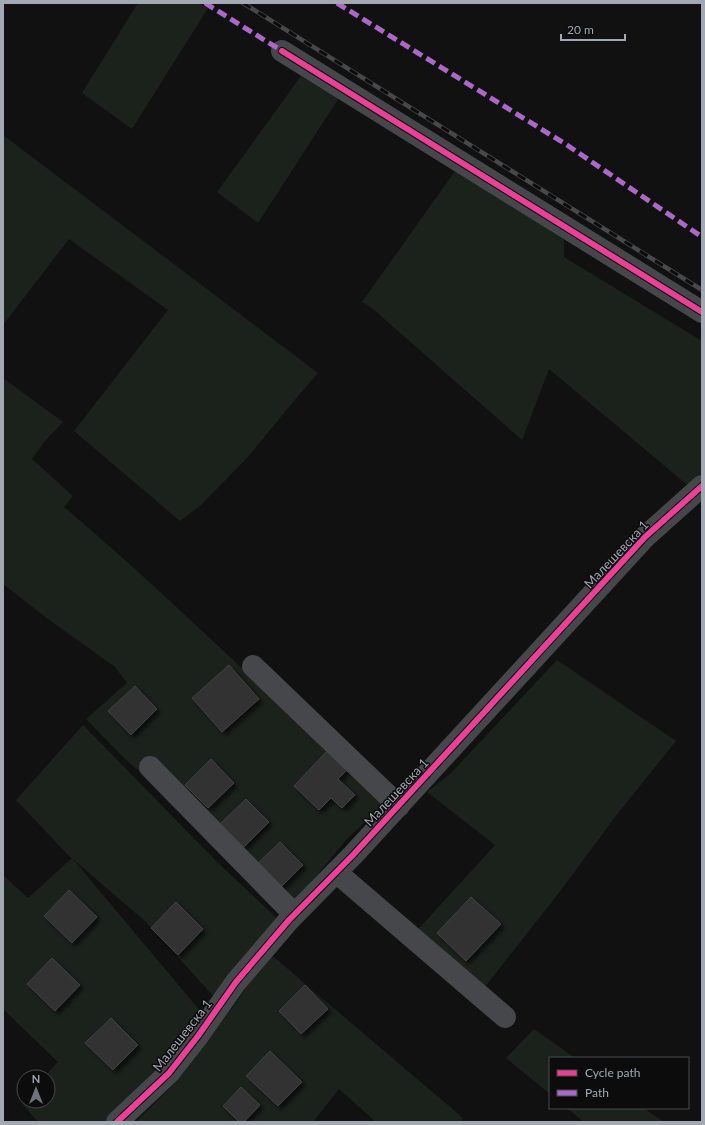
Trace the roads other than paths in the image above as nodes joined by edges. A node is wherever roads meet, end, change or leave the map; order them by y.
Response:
1 (282, 50) dead end
2 (702, 312) edge
3 (702, 486) edge
4 (253, 666) dead end
5 (150, 767) dead end
6 (399, 806) junction
7 (336, 872) junction
8 (294, 914) junction
9 (505, 1017) dead end
10 (117, 1122) edge

1 - 2 street
3 - 6 street, Малешевска 1
4 - 6 street
5 - 8 street
6 - 7 street, Малешевска 1
7 - 8 street, Малешевска 1
7 - 9 street
8 - 10 street, Малешевска 1

